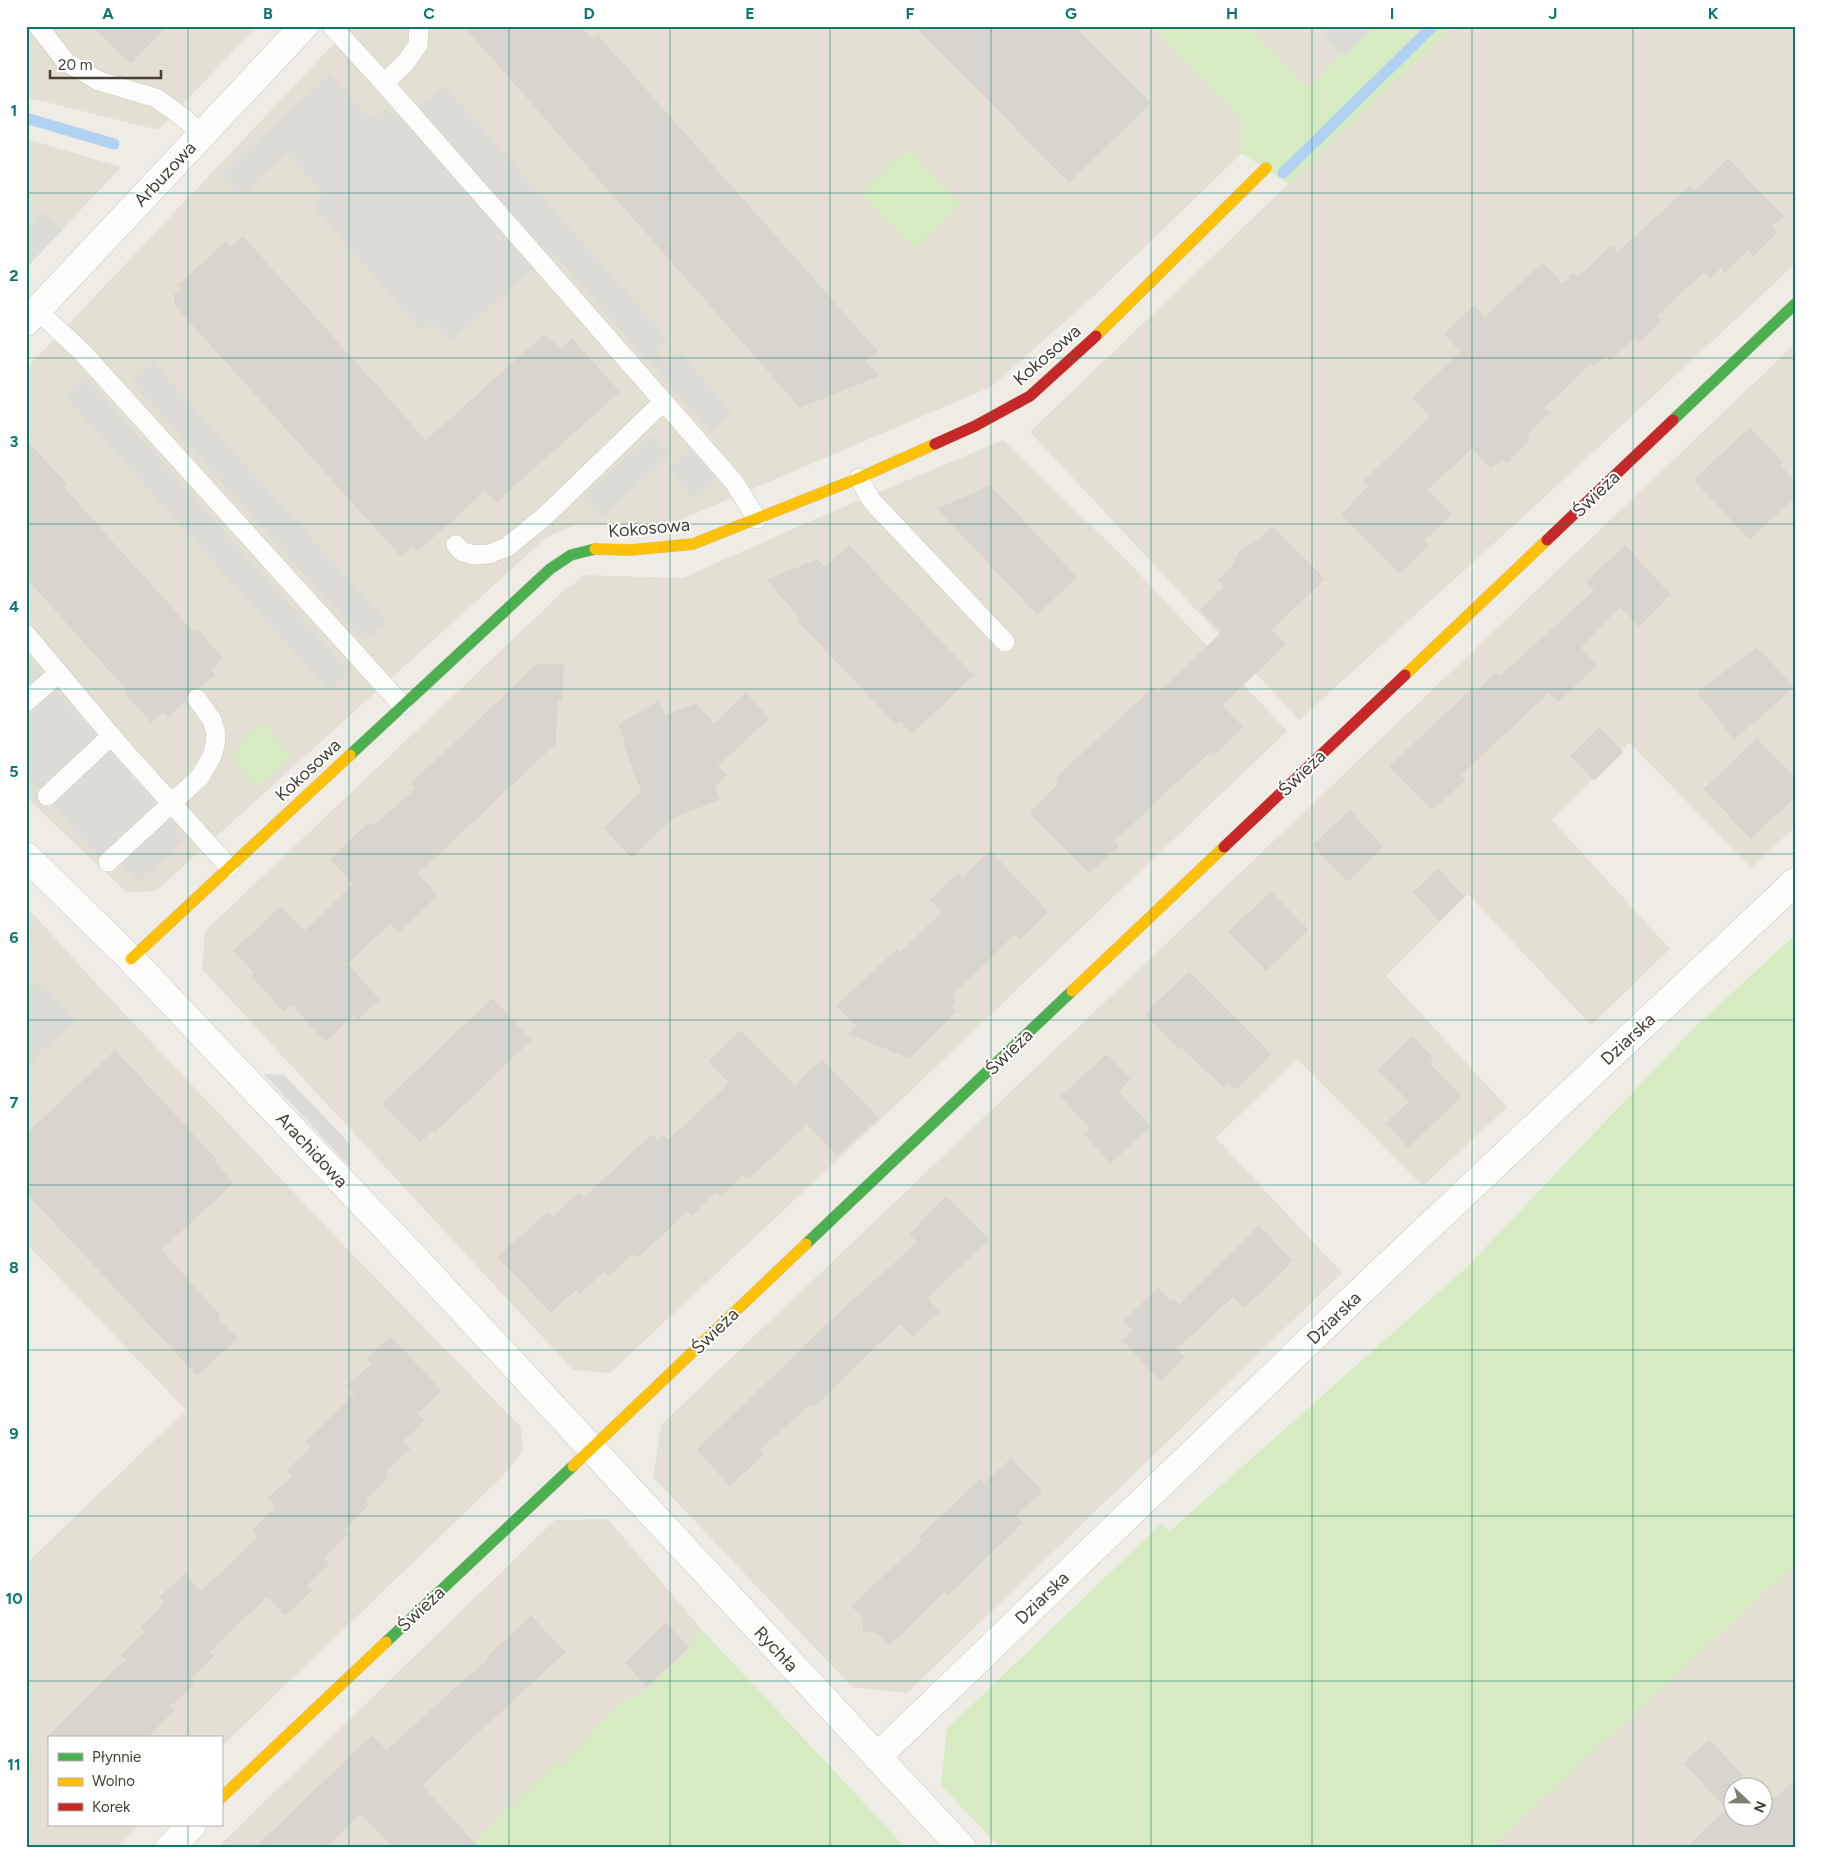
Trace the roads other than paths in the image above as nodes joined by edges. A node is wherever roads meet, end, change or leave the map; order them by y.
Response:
1 (38, 26) edge
2 (304, 26) edge
3 (332, 26) edge
4 (420, 26) edge
5 (384, 83) junction
6 (202, 135) junction
7 (1266, 168) dead end
8 (1795, 304) edge
9 (32, 316) edge
10 (663, 402) junction
11 (858, 478) junction
12 (757, 520) junction
13 (456, 545) dead end
14 (26, 634) edge
15 (1005, 642) dead end
16 (59, 673) junction
17 (198, 699) dead end
18 (26, 702) edge
19 (402, 705) junction
20 (111, 736) junction
21 (47, 796) dead end
22 (172, 802) junction
23 (26, 856) edge
24 (108, 862) dead end
25 (229, 867) junction
26 (1795, 882) edge
27 (130, 959) junction
28 (591, 1449) junction
29 (877, 1757) junction
30 (222, 1797) edge
31 (191, 1826) edge
32 (168, 1848) edge
33 (962, 1848) edge

1 - 6 lane
2 - 6 street, Arbuzowa
3 - 5 lane
4 - 5 lane
5 - 10 lane
6 - 9 street, Arbuzowa
7 - 11 street, Kokosowa
8 - 28 street, Świeża
9 - 19 lane
10 - 12 lane
10 - 13 lane
11 - 12 street, Kokosowa
11 - 15 lane
12 - 19 street, Kokosowa
14 - 16 lane
16 - 18 lane
16 - 20 lane
17 - 22 lane
19 - 25 street, Kokosowa
20 - 21 lane
20 - 22 lane
22 - 24 lane
22 - 25 lane
23 - 27 street, Arachidowa
25 - 27 street, Kokosowa
26 - 29 street, Dziarska
27 - 28 street, Arachidowa
28 - 29 street, Rychła
28 - 30 street, Świeża
29 - 33 street, Rychła
31 - 32 street

